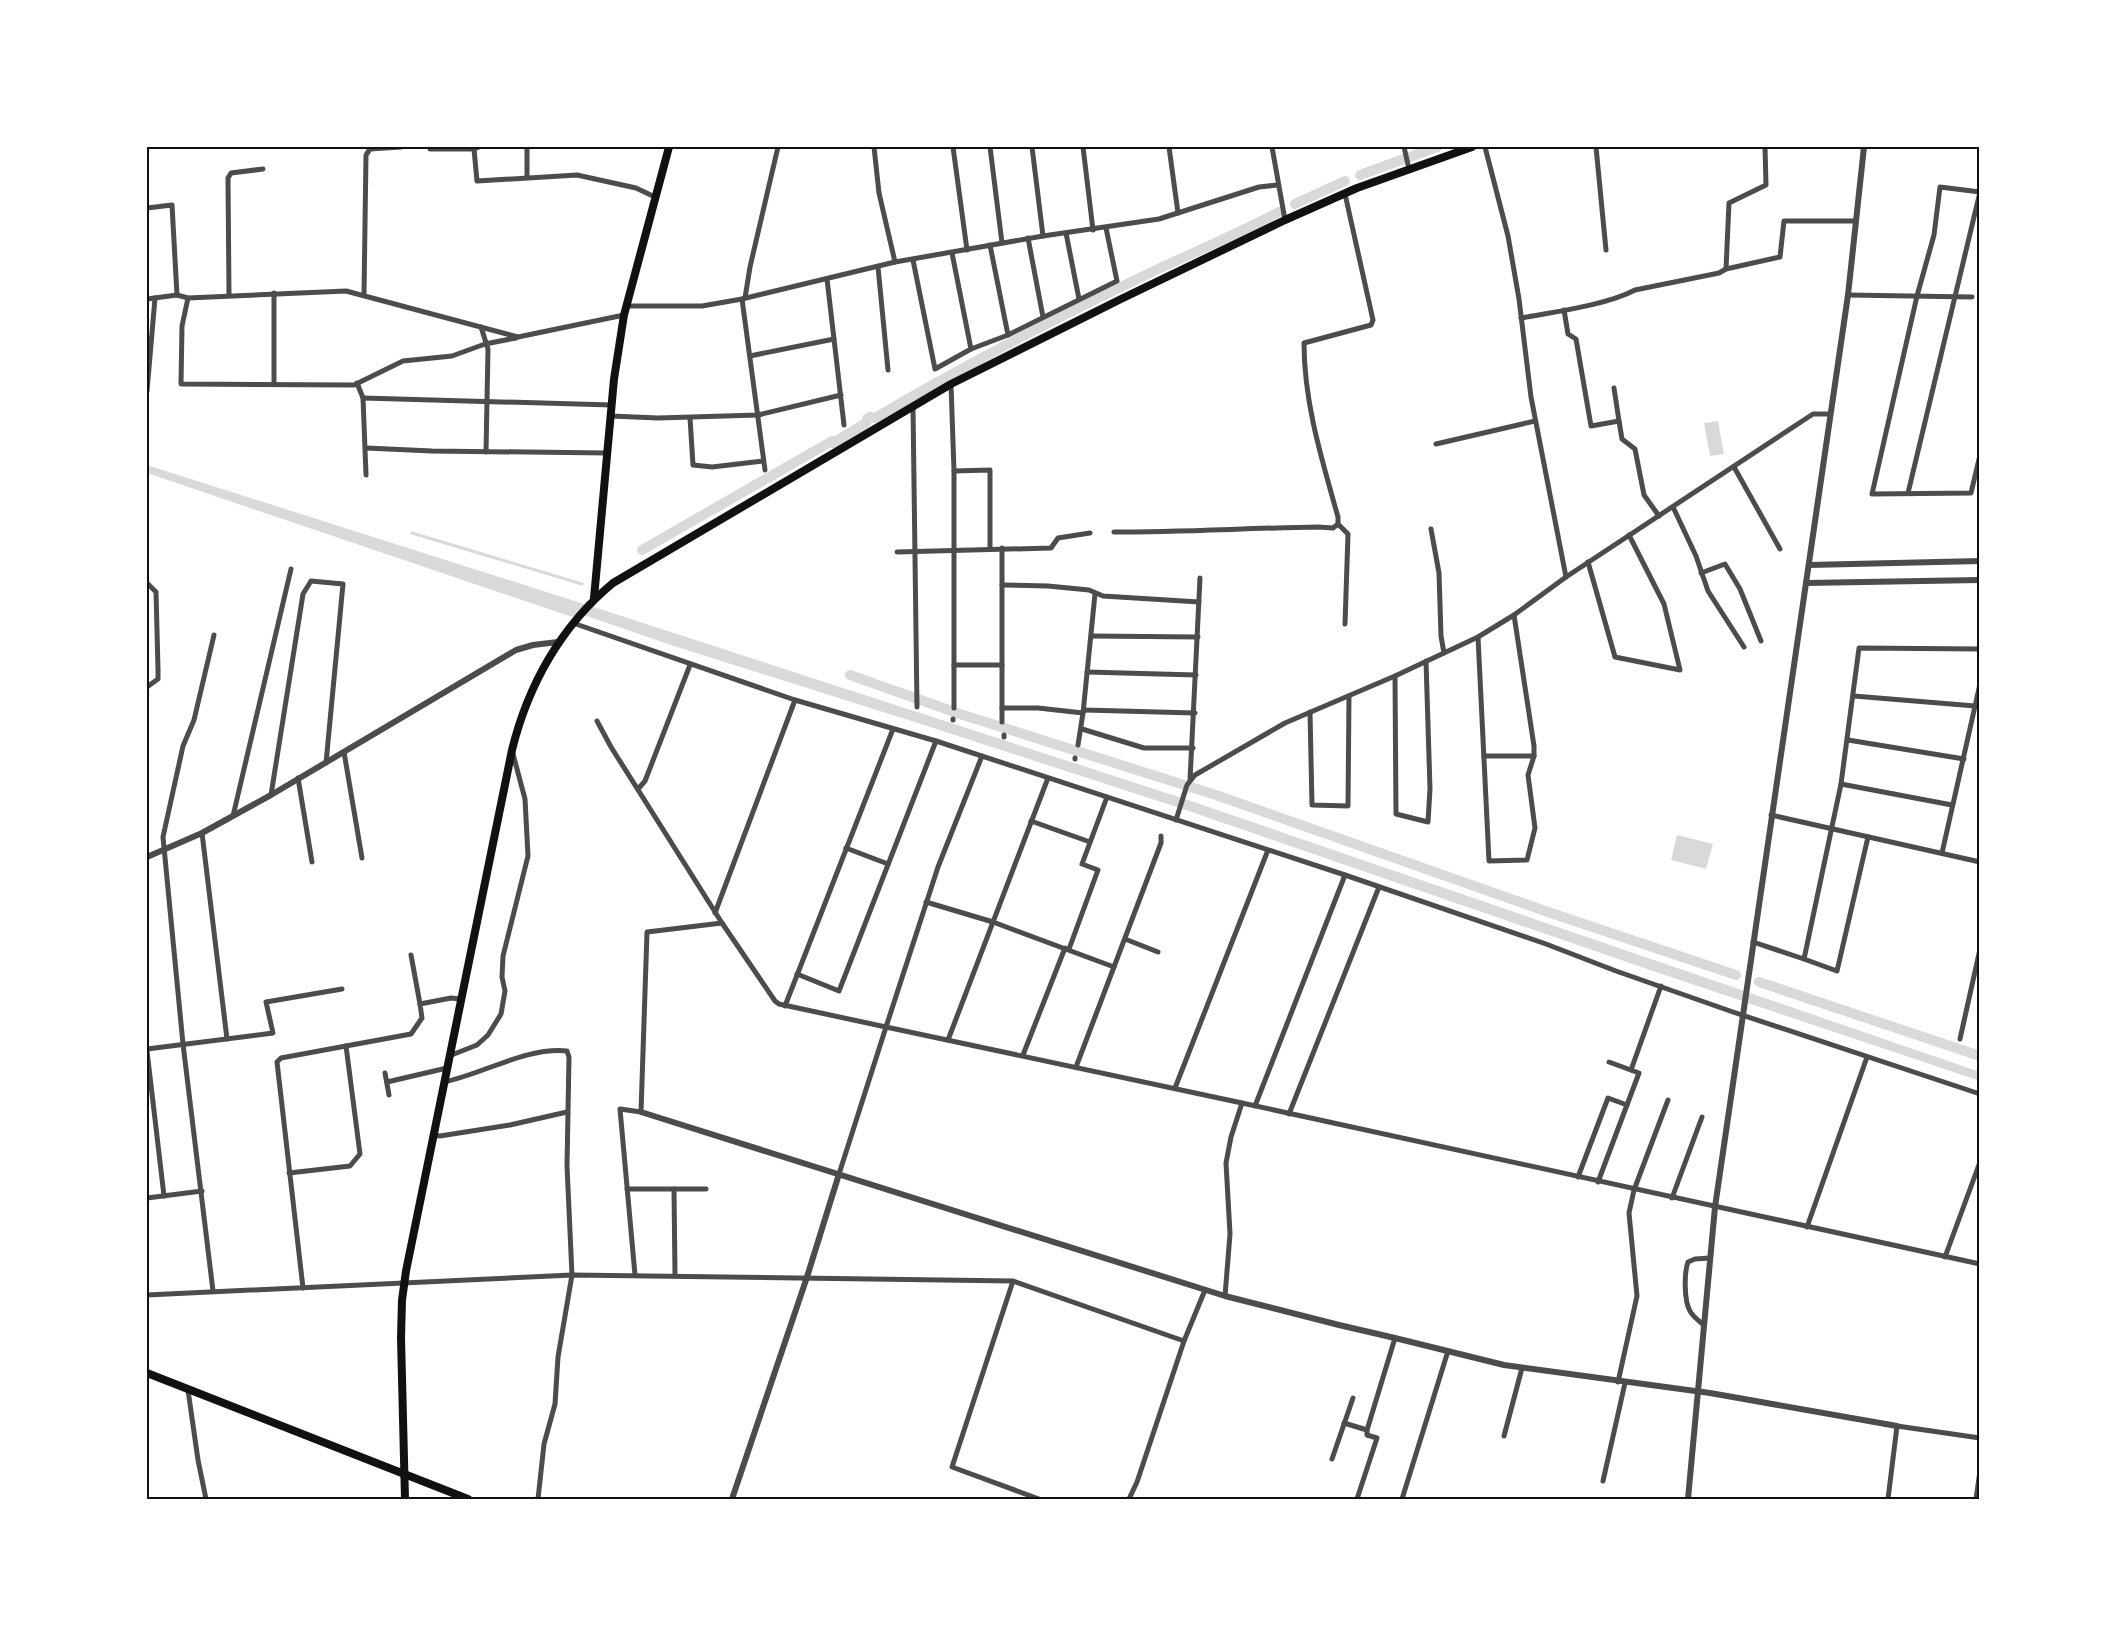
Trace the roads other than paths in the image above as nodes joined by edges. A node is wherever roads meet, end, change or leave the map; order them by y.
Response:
1 (401, 147) edge
2 (430, 147) edge
3 (527, 147) edge
4 (669, 147) edge
5 (778, 147) edge
6 (874, 147) edge
7 (953, 147) edge
8 (990, 147) edge
9 (1032, 147) edge
10 (1083, 147) edge
11 (1169, 147) edge
12 (1272, 147) edge
13 (1472, 147) edge
14 (1485, 147) edge
15 (1596, 147) edge
16 (1765, 147) edge
17 (1864, 147) edge
18 (477, 148) edge
19 (1405, 150) edge
20 (1408, 165) junction
21 (263, 169) dead end
22 (527, 177) junction
23 (1278, 185) junction
24 (1345, 194) junction
25 (655, 196) junction
26 (147, 208) edge
27 (1178, 213) junction
28 (1285, 220) junction
29 (1856, 221) junction
30 (1106, 228) junction
31 (1093, 230) junction
32 (1066, 234) junction
33 (1043, 236) junction
34 (1028, 238) junction
35 (1002, 243) junction
36 (990, 245) junction
37 (967, 250) junction
38 (1606, 250) dead end
39 (952, 253) junction
40 (913, 260) junction
41 (896, 262) junction
42 (878, 267) junction
43 (1726, 269) junction
44 (827, 279) junction
45 (274, 293) junction
46 (177, 295) junction
47 (229, 295) junction
48 (364, 295) junction
49 (1848, 295) junction
50 (1917, 296) junction
51 (1953, 297) junction
52 (1972, 297) dead end
53 (155, 298) junction
54 (188, 298) junction
55 (743, 298) junction
56 (147, 299) edge
57 (1079, 299) junction
58 (627, 306) junction
59 (1564, 310) junction
60 (624, 315) junction
61 (1043, 317) junction
62 (1521, 318) junction
63 (480, 327) junction
64 (1008, 335) junction
65 (518, 338) junction
66 (834, 339) junction
67 (486, 344) junction
68 (971, 349) junction
69 (750, 356) junction
70 (888, 370) dead end
71 (357, 383) junction
72 (274, 384) junction
73 (951, 384) junction
74 (1614, 388) dead end
75 (147, 391) edge
76 (841, 395) junction
77 (363, 398) junction
78 (487, 401) junction
79 (612, 405) junction
80 (914, 407) junction
81 (1830, 414) junction
82 (758, 415) junction
83 (611, 416) junction
84 (690, 417) junction
85 (1535, 421) junction
86 (1620, 421) junction
87 (844, 425) dead end
88 (1436, 444) dead end
89 (366, 448) junction
90 (486, 452) junction
91 (607, 453) junction
92 (1980, 455) edge
93 (763, 461) junction
94 (1734, 467) junction
95 (765, 470) dead end
96 (954, 471) junction
97 (366, 475) dead end
98 (1908, 493) junction
99 (1971, 493) junction
100 (1980, 493) edge
101 (1673, 507) junction
102 (1659, 516) junction
103 (1338, 524) junction
104 (1431, 529) dead end
105 (1114, 532) dead end
106 (1090, 533) dead end
107 (1629, 535) junction
108 (1002, 548) junction
109 (990, 549) junction
110 (1780, 549) dead end
111 (954, 550) junction
112 (914, 551) junction
113 (897, 552) dead end
114 (1980, 561) edge
115 (1588, 562) junction
116 (1809, 565) junction
117 (291, 569) dead end
118 (1701, 573) junction
119 (1566, 577) junction
120 (1200, 578) dead end
121 (1980, 580) edge
122 (147, 583) edge
123 (1806, 583) junction
124 (1002, 585) junction
125 (1095, 594) junction
126 (592, 600) junction
127 (1199, 603) junction
128 (1514, 615) junction
129 (574, 622) junction
130 (1345, 624) dead end
131 (214, 635) dead end
132 (1091, 636) junction
133 (1198, 637) junction
134 (1478, 637) junction
135 (1761, 641) dead end
136 (558, 642) junction
137 (1744, 647) dead end
138 (1980, 649) edge
139 (1444, 653) junction
140 (1426, 661) junction
141 (690, 665) junction
142 (954, 665) junction
143 (1002, 665) junction
144 (1087, 672) junction
145 (1196, 675) junction
146 (1395, 676) junction
147 (1980, 684) edge
148 (147, 687) edge
149 (1349, 696) junction
150 (1854, 696) junction
151 (795, 700) junction
152 (917, 705) dead end
153 (1975, 706) junction
154 (954, 708) dead end
155 (1002, 708) junction
156 (1084, 712) junction
157 (1310, 712) junction
158 (1195, 713) junction
159 (597, 721) dead end
160 (1002, 722) dead end
161 (893, 729) junction
162 (1082, 729) junction
163 (1848, 740) junction
164 (936, 741) junction
165 (1078, 745) dead end
166 (1192, 748) junction
167 (512, 750) junction
168 (344, 752) junction
169 (982, 756) junction
170 (1484, 756) junction
171 (1534, 756) junction
172 (1964, 759) junction
173 (326, 763) junction
174 (298, 778) junction
175 (1048, 778) junction
176 (1841, 784) junction
177 (1188, 785) junction
178 (638, 789) junction
179 (271, 795) junction
180 (1107, 797) junction
181 (1952, 805) junction
182 (1771, 815) junction
183 (233, 816) junction
184 (1176, 820) junction
185 (1032, 821) junction
186 (1833, 829) junction
187 (202, 832) junction
188 (1161, 837) dead end
189 (1868, 837) junction
190 (1090, 842) junction
191 (846, 848) junction
192 (163, 849) junction
193 (1268, 850) junction
194 (1942, 853) junction
195 (147, 857) edge
196 (362, 858) dead end
197 (312, 862) dead end
198 (1980, 862) edge
199 (888, 864) junction
200 (1345, 876) junction
201 (1379, 887) junction
202 (926, 902) junction
203 (715, 913) junction
204 (993, 922) junction
205 (722, 923) junction
206 (1125, 939) junction
207 (1753, 942) junction
208 (1067, 949) junction
209 (1980, 949) edge
210 (1158, 952) dead end
211 (411, 955) dead end
212 (1804, 959) junction
213 (1114, 967) junction
214 (797, 974) junction
215 (1661, 986) junction
216 (342, 988) dead end
217 (460, 999) junction
218 (420, 1004) junction
219 (786, 1006) junction
220 (1742, 1015) junction
221 (886, 1027) junction
222 (1960, 1039) dead end
223 (227, 1040) junction
224 (948, 1040) junction
225 (183, 1044) junction
226 (346, 1046) junction
227 (147, 1050) edge
228 (1023, 1055) junction
229 (449, 1056) junction
230 (1867, 1057) junction
231 (1609, 1062) dead end
232 (1076, 1067) junction
233 (447, 1068) junction
234 (1631, 1070) junction
235 (385, 1072) dead end
236 (387, 1082) junction
237 (444, 1082) junction
238 (1174, 1088) junction
239 (1980, 1094) edge
240 (389, 1095) dead end
241 (1668, 1100) dead end
242 (1242, 1103) junction
243 (1627, 1105) junction
244 (1255, 1106) junction
245 (567, 1112) junction
246 (640, 1112) junction
247 (1289, 1114) junction
248 (1702, 1117) dead end
249 (434, 1135) junction
250 (1980, 1162) edge
251 (289, 1173) junction
252 (839, 1174) junction
253 (1578, 1177) junction
254 (1598, 1182) junction
255 (627, 1189) junction
256 (674, 1189) junction
257 (706, 1189) dead end
258 (1634, 1190) junction
259 (202, 1191) junction
260 (164, 1196) junction
261 (147, 1198) edge
262 (1672, 1198) junction
263 (1715, 1207) junction
264 (1807, 1227) junction
265 (1945, 1257) junction
266 (1710, 1258) junction
267 (1980, 1264) edge
268 (572, 1275) junction
269 (634, 1275) junction
270 (675, 1275) junction
271 (807, 1277) junction
272 (1012, 1281) junction
273 (404, 1284) junction
274 (303, 1288) junction
275 (1205, 1290) junction
276 (213, 1291) junction
277 (147, 1295) edge
278 (1225, 1296) junction
279 (1704, 1325) junction
280 (1395, 1338) junction
281 (1184, 1341) junction
282 (1448, 1351) junction
283 (1522, 1368) junction
284 (147, 1373) edge
285 (1618, 1382) junction
286 (1626, 1383) junction
287 (188, 1390) junction
288 (1698, 1392) junction
289 (1353, 1398) dead end
290 (1344, 1423) junction
291 (1897, 1426) junction
292 (1368, 1430) junction
293 (1504, 1436) dead end
294 (1980, 1438) edge
295 (1332, 1459) dead end
296 (1980, 1471) edge
297 (406, 1475) junction
298 (1603, 1481) dead end
299 (206, 1499) edge
300 (405, 1499) edge
301 (468, 1499) edge
302 (538, 1499) edge
303 (732, 1499) edge
304 (1039, 1499) edge
305 (1129, 1499) edge
306 (1357, 1499) edge
307 (1402, 1499) edge
308 (1688, 1499) edge
309 (1888, 1499) edge
310 (1976, 1499) edge

1 - 48 street
2 - 18 street
3 - 22 street
4 - 25 main road
5 - 55 street
6 - 41 street
7 - 37 street
8 - 35 street
9 - 33 street
10 - 31 street
11 - 27 street
12 - 23 street
13 - 20 main road
14 - 62 street
15 - 38 street
16 - 43 street
17 - 29 street
18 - 22 street
19 - 20 street
20 - 24 main road
21 - 47 street
22 - 25 street
23 - 27 street
23 - 28 street
24 - 28 main road
24 - 103 street
25 - 58 main road
26 - 46 street
27 - 30 street
28 - 73 main road
29 - 43 street
29 - 49 street
30 - 31 street
30 - 57 street
31 - 32 street
32 - 33 street
32 - 57 street
33 - 34 street
34 - 35 street
34 - 61 street
35 - 36 street
36 - 37 street
36 - 64 street
37 - 39 street
39 - 40 street
39 - 68 street
40 - 41 street
40 - 68 street
41 - 42 street
42 - 44 street
42 - 70 street
43 - 59 street
44 - 55 street
44 - 66 street
45 - 47 street
45 - 48 street
45 - 72 street
46 - 53 street
46 - 54 street
47 - 54 street
48 - 63 street
49 - 50 street
49 - 81 street
50 - 51 street
50 - 51 street
50 - 98 street
51 - 52 street
51 - 98 street
53 - 56 street
53 - 75 street
54 - 72 street
55 - 58 street
55 - 69 street
57 - 61 street
58 - 60 main road
59 - 62 street
59 - 86 street
60 - 65 street
60 - 79 main road
61 - 64 street
62 - 85 street
63 - 65 street
63 - 67 street
64 - 68 street
65 - 67 street
66 - 69 street
66 - 76 street
67 - 71 street
67 - 78 street
69 - 82 street
71 - 72 street
71 - 77 street
73 - 80 main road
73 - 96 street
74 - 86 street
76 - 82 street
76 - 87 street
77 - 78 street
77 - 89 street
78 - 79 street
78 - 90 street
79 - 83 main road
80 - 112 street
80 - 126 main road
81 - 94 street
81 - 116 street
82 - 84 street
82 - 93 street
83 - 84 street
83 - 91 main road
84 - 93 street
85 - 88 street
85 - 119 street
86 - 102 street
89 - 90 street
89 - 97 street
90 - 91 street
91 - 126 main road
92 - 99 street
93 - 95 street
94 - 101 street
94 - 110 street
96 - 109 street
96 - 111 street
98 - 99 street
99 - 100 street
101 - 102 street
101 - 118 street
102 - 107 street
103 - 105 street
103 - 130 street
104 - 139 street
106 - 108 street
107 - 115 street
107 - 115 street
108 - 109 street
108 - 124 street
109 - 111 street
111 - 112 street
111 - 142 street
112 - 113 street
112 - 152 street
114 - 116 street
115 - 119 street
116 - 123 street
117 - 183 street
118 - 135 street
118 - 137 street
119 - 128 street
120 - 127 street
121 - 123 street
122 - 148 street
123 - 182 street
124 - 125 street
124 - 143 street
125 - 127 street
125 - 132 street
126 - 129 main road
127 - 133 street
128 - 134 street
128 - 171 street
129 - 136 main road
129 - 141 street
131 - 192 street
132 - 133 street
132 - 144 street
133 - 145 street
134 - 139 street
134 - 170 street
136 - 167 main road
136 - 168 street
138 - 150 street
139 - 140 street
140 - 146 street
140 - 146 street
141 - 151 street
141 - 178 street
142 - 143 street
142 - 154 street
143 - 155 street
144 - 145 street
144 - 156 street
145 - 158 street
146 - 149 street
147 - 153 street
149 - 157 street
149 - 157 street
150 - 153 street
150 - 163 street
151 - 161 street
151 - 203 street
153 - 172 street
155 - 156 street
155 - 160 street
156 - 158 street
156 - 162 street
157 - 177 street
158 - 166 street
159 - 178 street
161 - 164 street
161 - 191 street
162 - 165 street
162 - 166 street
163 - 172 street
163 - 176 street
164 - 169 street
164 - 199 street
166 - 177 street
167 - 217 main road
167 - 229 street
168 - 173 street
168 - 196 street
169 - 175 street
169 - 202 street
170 - 171 street
170 - 171 street
172 - 181 street
173 - 174 street
173 - 179 street
174 - 179 street
174 - 197 street
175 - 180 street
175 - 185 street
176 - 181 street
176 - 186 street
177 - 184 street
178 - 203 street
179 - 183 street
180 - 184 street
180 - 190 street
181 - 194 street
182 - 186 street
182 - 207 street
183 - 187 street
184 - 193 street
185 - 190 street
185 - 204 street
186 - 189 street
186 - 212 street
187 - 192 street
187 - 223 street
188 - 206 street
189 - 194 street
189 - 212 street
190 - 208 street
191 - 199 street
191 - 214 street
192 - 195 street
192 - 225 street
193 - 200 street
193 - 238 street
194 - 198 street
199 - 214 street
200 - 201 street
200 - 244 street
201 - 215 street
201 - 247 street
202 - 204 street
202 - 221 street
203 - 205 street
204 - 208 street
204 - 224 street
205 - 219 street
205 - 246 street
206 - 210 street
206 - 213 street
207 - 212 street
207 - 220 street
208 - 213 street
208 - 228 street
209 - 222 street
211 - 218 street
213 - 232 street
214 - 219 street
215 - 220 street
215 - 234 street
216 - 223 street
217 - 218 street
217 - 229 main road
218 - 226 street
219 - 221 street
220 - 230 street
220 - 263 street
221 - 224 street
221 - 252 street
223 - 225 street
224 - 228 street
225 - 227 street
225 - 259 street
226 - 251 street
226 - 251 street
227 - 260 street
228 - 232 street
229 - 233 main road
230 - 239 street
230 - 264 street
231 - 234 street
232 - 238 street
233 - 236 street
233 - 237 main road
234 - 243 street
235 - 236 street
236 - 240 street
237 - 245 street
237 - 249 main road
238 - 242 street
241 - 258 street
242 - 244 street
242 - 278 street
243 - 253 street
243 - 254 street
244 - 247 street
245 - 249 street
245 - 268 street
246 - 252 street
246 - 255 street
247 - 253 street
248 - 262 street
249 - 273 main road
250 - 265 street
251 - 274 street
252 - 271 street
252 - 275 street
253 - 254 street
254 - 258 street
255 - 256 street
255 - 269 street
256 - 257 street
256 - 270 street
258 - 262 street
258 - 285 street
259 - 260 street
259 - 276 street
260 - 261 street
262 - 263 street
263 - 264 street
263 - 266 street
264 - 265 street
265 - 267 street
266 - 279 street
266 - 279 street
268 - 269 street
268 - 273 street
268 - 302 street
269 - 270 street
270 - 271 street
271 - 272 street
271 - 303 street
272 - 281 street
272 - 304 street
273 - 274 street
273 - 297 main road
274 - 276 street
275 - 278 street
275 - 281 street
276 - 277 street
278 - 280 street
279 - 288 street
280 - 282 street
280 - 292 street
281 - 305 street
282 - 283 street
282 - 307 street
283 - 285 street
283 - 293 street
284 - 287 main road
285 - 286 street
286 - 288 street
286 - 298 street
287 - 297 main road
287 - 299 street
288 - 291 street
288 - 308 street
289 - 290 street
290 - 292 street
290 - 295 street
291 - 294 street
291 - 309 street
292 - 306 street
296 - 310 street
297 - 300 main road
297 - 301 main road

